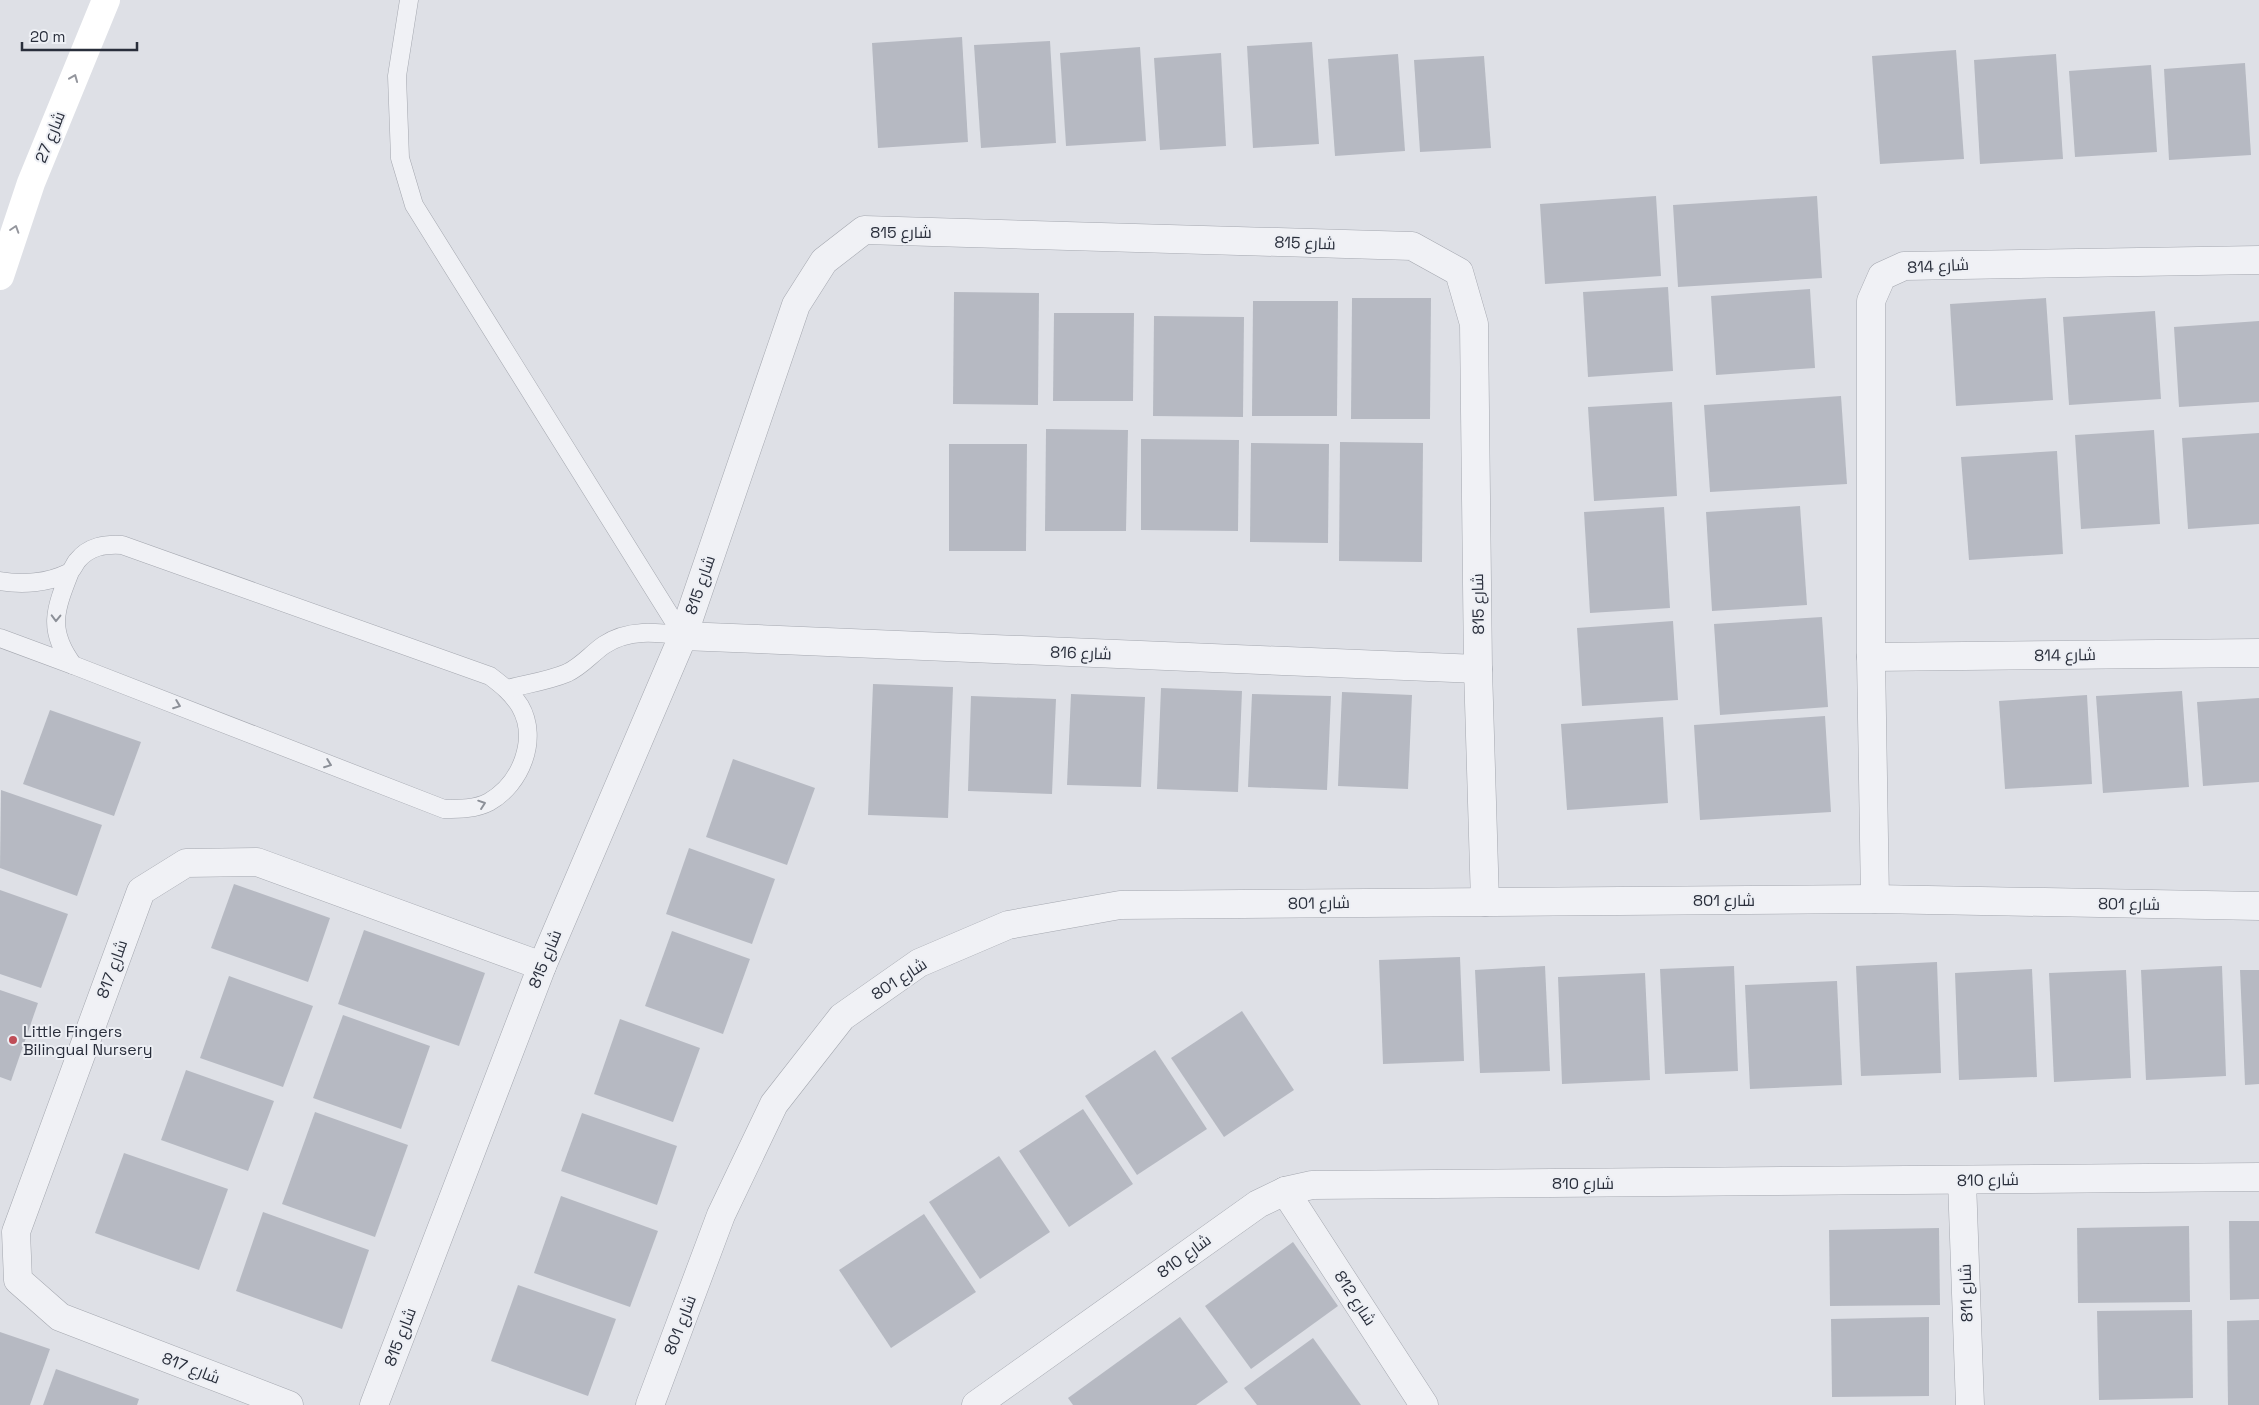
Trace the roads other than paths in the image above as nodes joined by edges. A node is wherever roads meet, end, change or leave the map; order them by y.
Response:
1 (106, 0) edge
2 (409, 0) edge
3 (2259, 260) edge
4 (0, 276) edge
5 (70, 572) junction
6 (0, 581) edge
7 (683, 636) junction
8 (0, 638) edge
9 (2259, 653) edge
10 (1871, 658) junction
11 (73, 665) junction
12 (1478, 669) junction
13 (507, 689) junction
14 (1875, 899) junction
15 (1485, 902) junction
16 (2259, 906) edge
17 (542, 966) junction
18 (2259, 1177) edge
19 (1962, 1180) junction
20 (1284, 1191) junction
21 (289, 1405) edge
22 (374, 1405) edge
23 (650, 1405) edge
24 (976, 1405) edge
25 (1424, 1405) edge
26 (1970, 1405) edge

4 -> 1 main road, شارع 27
2 - 7 lane
3 - 10 street, شارع 814
5 - 6 lane
5 -> 11 lane
5 - 13 lane
7 - 12 street, شارع 816
7 - 12 street, شارع 815
7 - 13 lane
7 - 17 street, شارع 815
8 - 11 lane
9 - 10 street, شارع 814
10 - 14 street, شارع 814
11 -> 13 lane
12 - 15 street, شارع 815
14 - 15 street, شارع 801
14 - 16 street, شارع 801
15 - 23 street, شارع 801
17 - 21 street, شارع 817
17 - 22 street, شارع 815
18 - 19 street, شارع 810
19 - 20 street, شارع 810
19 - 26 street, شارع 811
20 - 24 street, شارع 810
20 - 25 street, شارع 812

